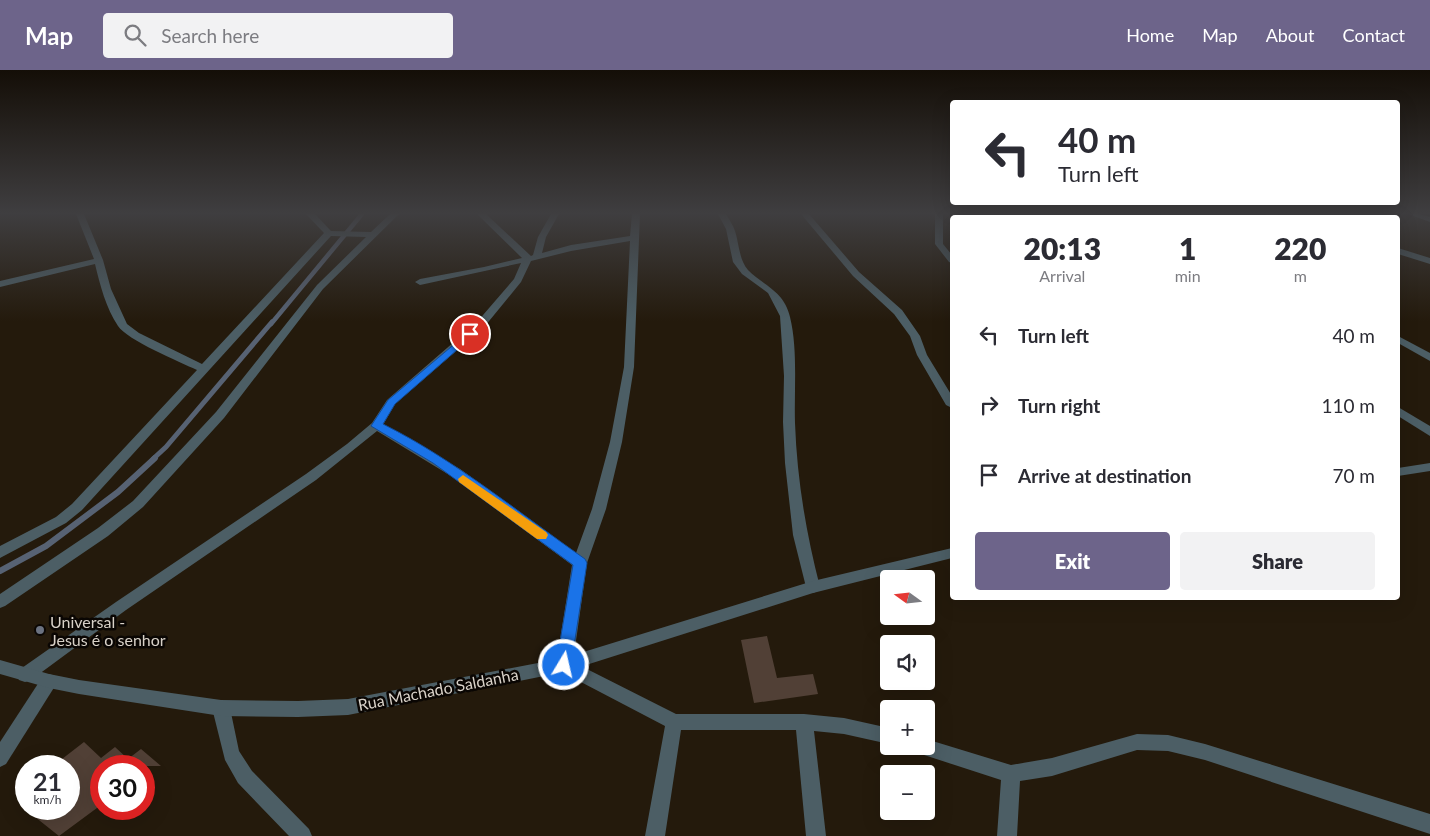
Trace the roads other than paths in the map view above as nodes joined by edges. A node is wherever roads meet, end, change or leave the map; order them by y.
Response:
1 (94, 250) edge
2 (314, 250) edge
3 (359, 250) edge
4 (523, 250) edge
5 (536, 250) edge
6 (563, 250) edge
7 (633, 250) edge
8 (735, 250) edge
9 (835, 250) edge
10 (1400, 252) edge
11 (532, 257) junction
12 (98, 260) junction
13 (1430, 261) edge
14 (420, 282) dead end
15 (0, 284) edge
16 (1400, 340) edge
17 (1430, 358) edge
18 (205, 370) junction
19 (950, 402) edge
20 (1400, 412) edge
21 (376, 426) junction
22 (1430, 432) edge
23 (1430, 468) edge
24 (1400, 472) edge
25 (0, 553) edge
26 (950, 553) edge
27 (580, 563) junction
28 (813, 587) junction
29 (0, 602) edge
30 (564, 665) junction
31 (0, 667) edge
32 (25, 675) junction
33 (49, 681) junction
34 (221, 708) junction
35 (674, 722) junction
36 (804, 722) junction
37 (880, 734) edge
38 (935, 750) edge
39 (0, 758) edge
40 (1011, 774) junction
41 (1430, 824) edge
42 (302, 836) edge
43 (655, 836) edge
44 (816, 836) edge
45 (1007, 836) edge

1 - 12 street
2 - 18 street
3 - 29 street
4 - 11 street
5 - 11 street
6 - 11 street
7 - 27 street
8 - 28 street
9 - 19 street
10 - 13 street
11 - 14 street
11 - 21 street
12 - 15 street
12 - 18 street
16 - 17 street
18 - 25 street
20 - 22 street
21 - 27 street
21 - 32 street
23 - 24 street
26 - 28 street, Rua Machado Saldanha
27 - 30 street
28 - 30 street, Rua Machado Saldanha
30 - 34 street, Rua Machado Saldanha
30 - 35 street
31 - 32 street, Rua Machado Saldanha
32 - 33 street, Rua Machado Saldanha
33 - 34 street, Rua Machado Saldanha
33 - 39 street
34 - 42 street
35 - 36 street
35 - 43 street
36 - 37 street
36 - 44 street
38 - 40 street
40 - 41 street
40 - 45 street

